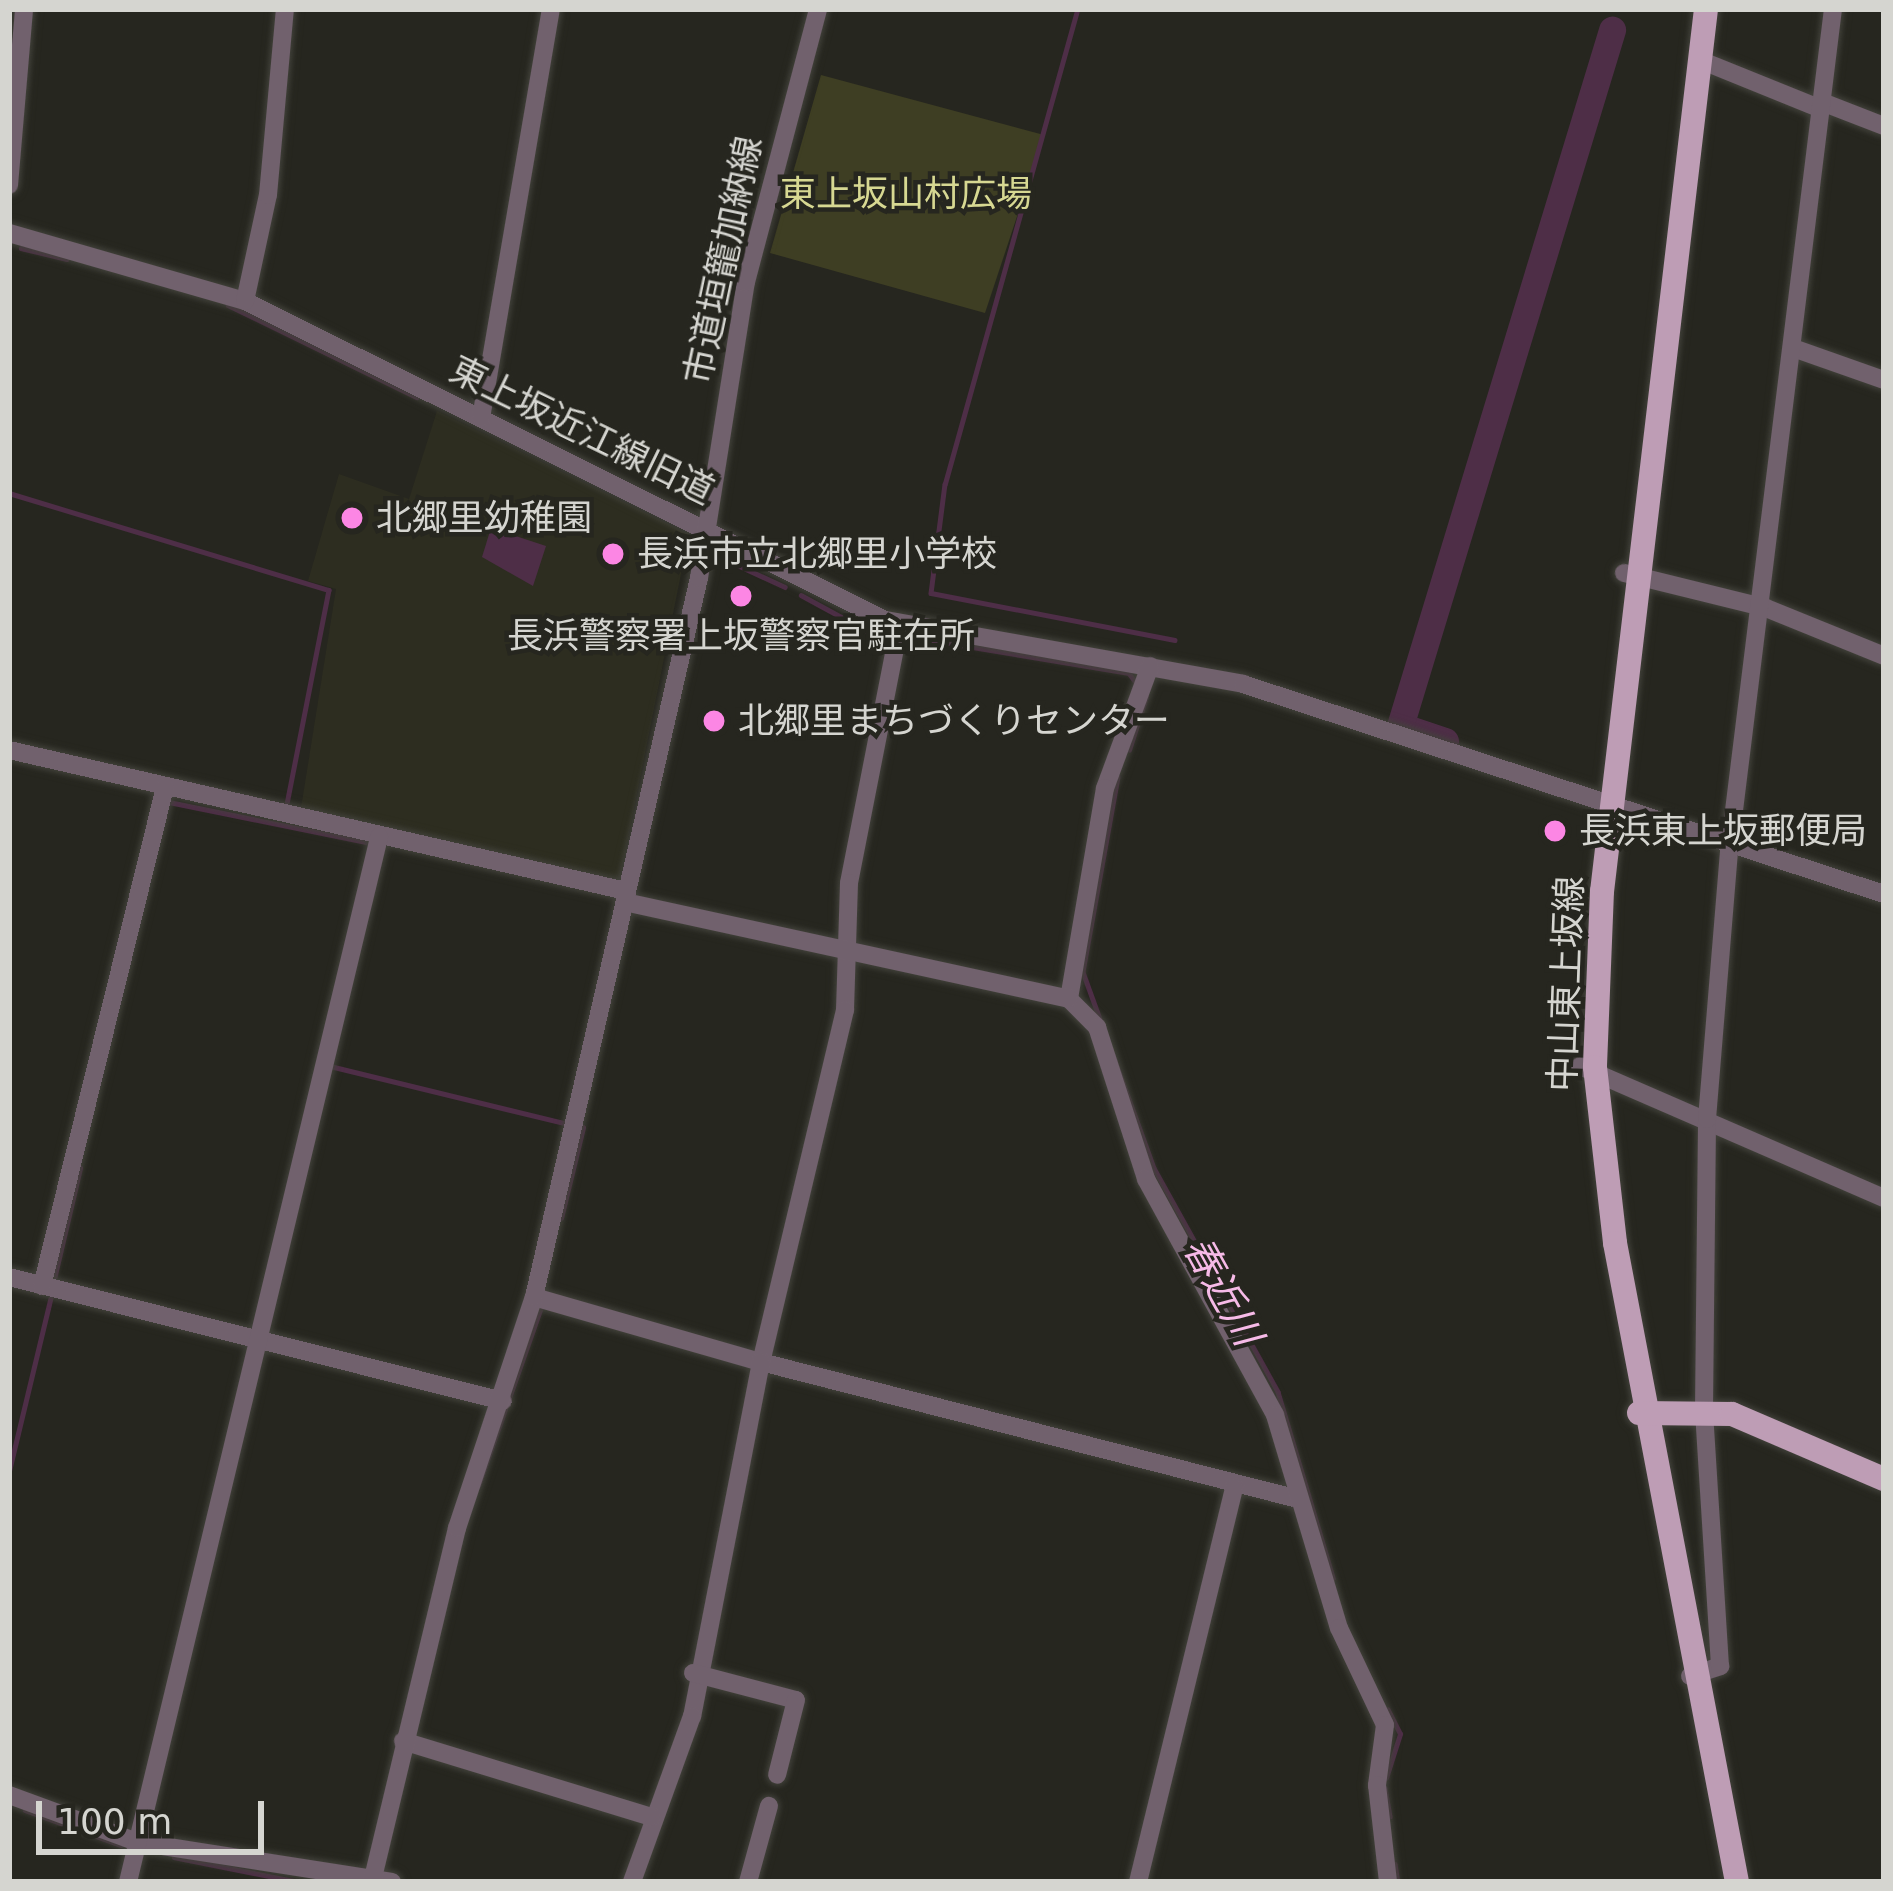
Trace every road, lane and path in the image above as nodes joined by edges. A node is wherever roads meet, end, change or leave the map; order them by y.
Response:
1 (24, 9) edge
2 (285, 9) edge
3 (551, 9) edge
4 (818, 9) edge
5 (1690, 9) edge
6 (1706, 9) edge
7 (1833, 9) edge
8 (1700, 60) junction
9 (1822, 105) junction
10 (1884, 126) edge
11 (9, 184) edge
12 (9, 233) edge
13 (244, 302) junction
14 (1793, 348) junction
15 (1884, 380) edge
16 (481, 418) junction
17 (706, 528) junction
18 (1632, 575) junction
19 (1766, 608) junction
20 (900, 623) junction
21 (1884, 656) edge
22 (1150, 666) junction
23 (9, 750) edge
24 (165, 787) junction
25 (1604, 808) junction
26 (379, 837) junction
27 (1730, 851) junction
28 (1884, 894) edge
29 (625, 897) junction
30 (850, 946) junction
31 (1069, 999) junction
32 (1588, 1067) junction
33 (1707, 1125) junction
34 (1884, 1198) edge
35 (9, 1277) edge
36 (42, 1286) junction
37 (534, 1297) junction
38 (258, 1338) junction
39 (761, 1362) junction
40 (503, 1401) junction
41 (1703, 1409) junction
42 (1644, 1412) junction
43 (1884, 1479) edge
44 (1234, 1487) junction
45 (1294, 1498) junction
46 (693, 1672) junction
47 (1697, 1675) junction
48 (407, 1743) junction
49 (777, 1774) dead end
50 (9, 1796) edge
51 (769, 1806) dead end
52 (651, 1817) junction
53 (136, 1849) junction
54 (379, 1881) edge
55 (128, 1882) edge
56 (632, 1882) edge
57 (748, 1882) edge
58 (1138, 1882) edge
59 (1388, 1882) edge
60 (1721, 1882) edge
61 (1737, 1882) edge

1 - 11 street
2 - 13 street
3 - 16 street
4 - 17 street, 市道垣籠加納線
5 - 18 main road, 中山東上坂線
6 - 8 main road, 中山東上坂線
7 - 9 street
8 - 9 street
8 - 18 main road, 中山東上坂線
9 - 10 street
9 - 14 street
12 - 13 street, 東上坂近江線旧道
13 - 16 street, 東上坂近江線旧道
14 - 15 street
14 - 19 street
16 - 17 street, 東上坂近江線旧道
17 - 20 street, 東上坂近江線旧道
17 - 29 street, 市道垣籠加納線
18 - 19 street
18 - 25 main road, 中山東上坂線
19 - 21 street
19 - 27 street
20 - 22 street, 東上坂近江線旧道
20 - 30 street
22 - 25 street, 東上坂近江線旧道
22 - 31 street
23 - 24 street
24 - 26 street
24 - 36 street
25 - 27 street, 東上坂近江線旧道
25 - 32 main road, 中山東上坂線
26 - 29 street
26 - 38 street
27 - 28 street, 東上坂近江線旧道
27 - 33 street
29 - 30 street
29 - 37 street, 市道垣籠加納線
30 - 31 street
30 - 39 street
31 - 45 street
32 - 33 street
32 - 42 main road, 中山東上坂線
33 - 34 street
33 - 41 street
35 - 36 street
36 - 38 street
37 - 39 street
37 - 40 street, 市道垣籠加納線
38 - 40 street
38 - 53 street
39 - 44 street
39 - 46 street
40 - 48 street, 市道垣籠加納線
41 - 42 main road
41 - 43 main road
41 - 47 street
42 - 47 main road, 中山東上坂線
44 - 45 street
44 - 58 street
45 - 59 street
46 - 49 street
46 - 52 street
47 - 60 main road, 中山東上坂線
47 - 61 main road, 中山東上坂線
48 - 52 street
48 - 54 street, 市道垣籠加納線
50 - 53 street
51 - 57 street
52 - 56 street
53 - 54 street
53 - 55 street

